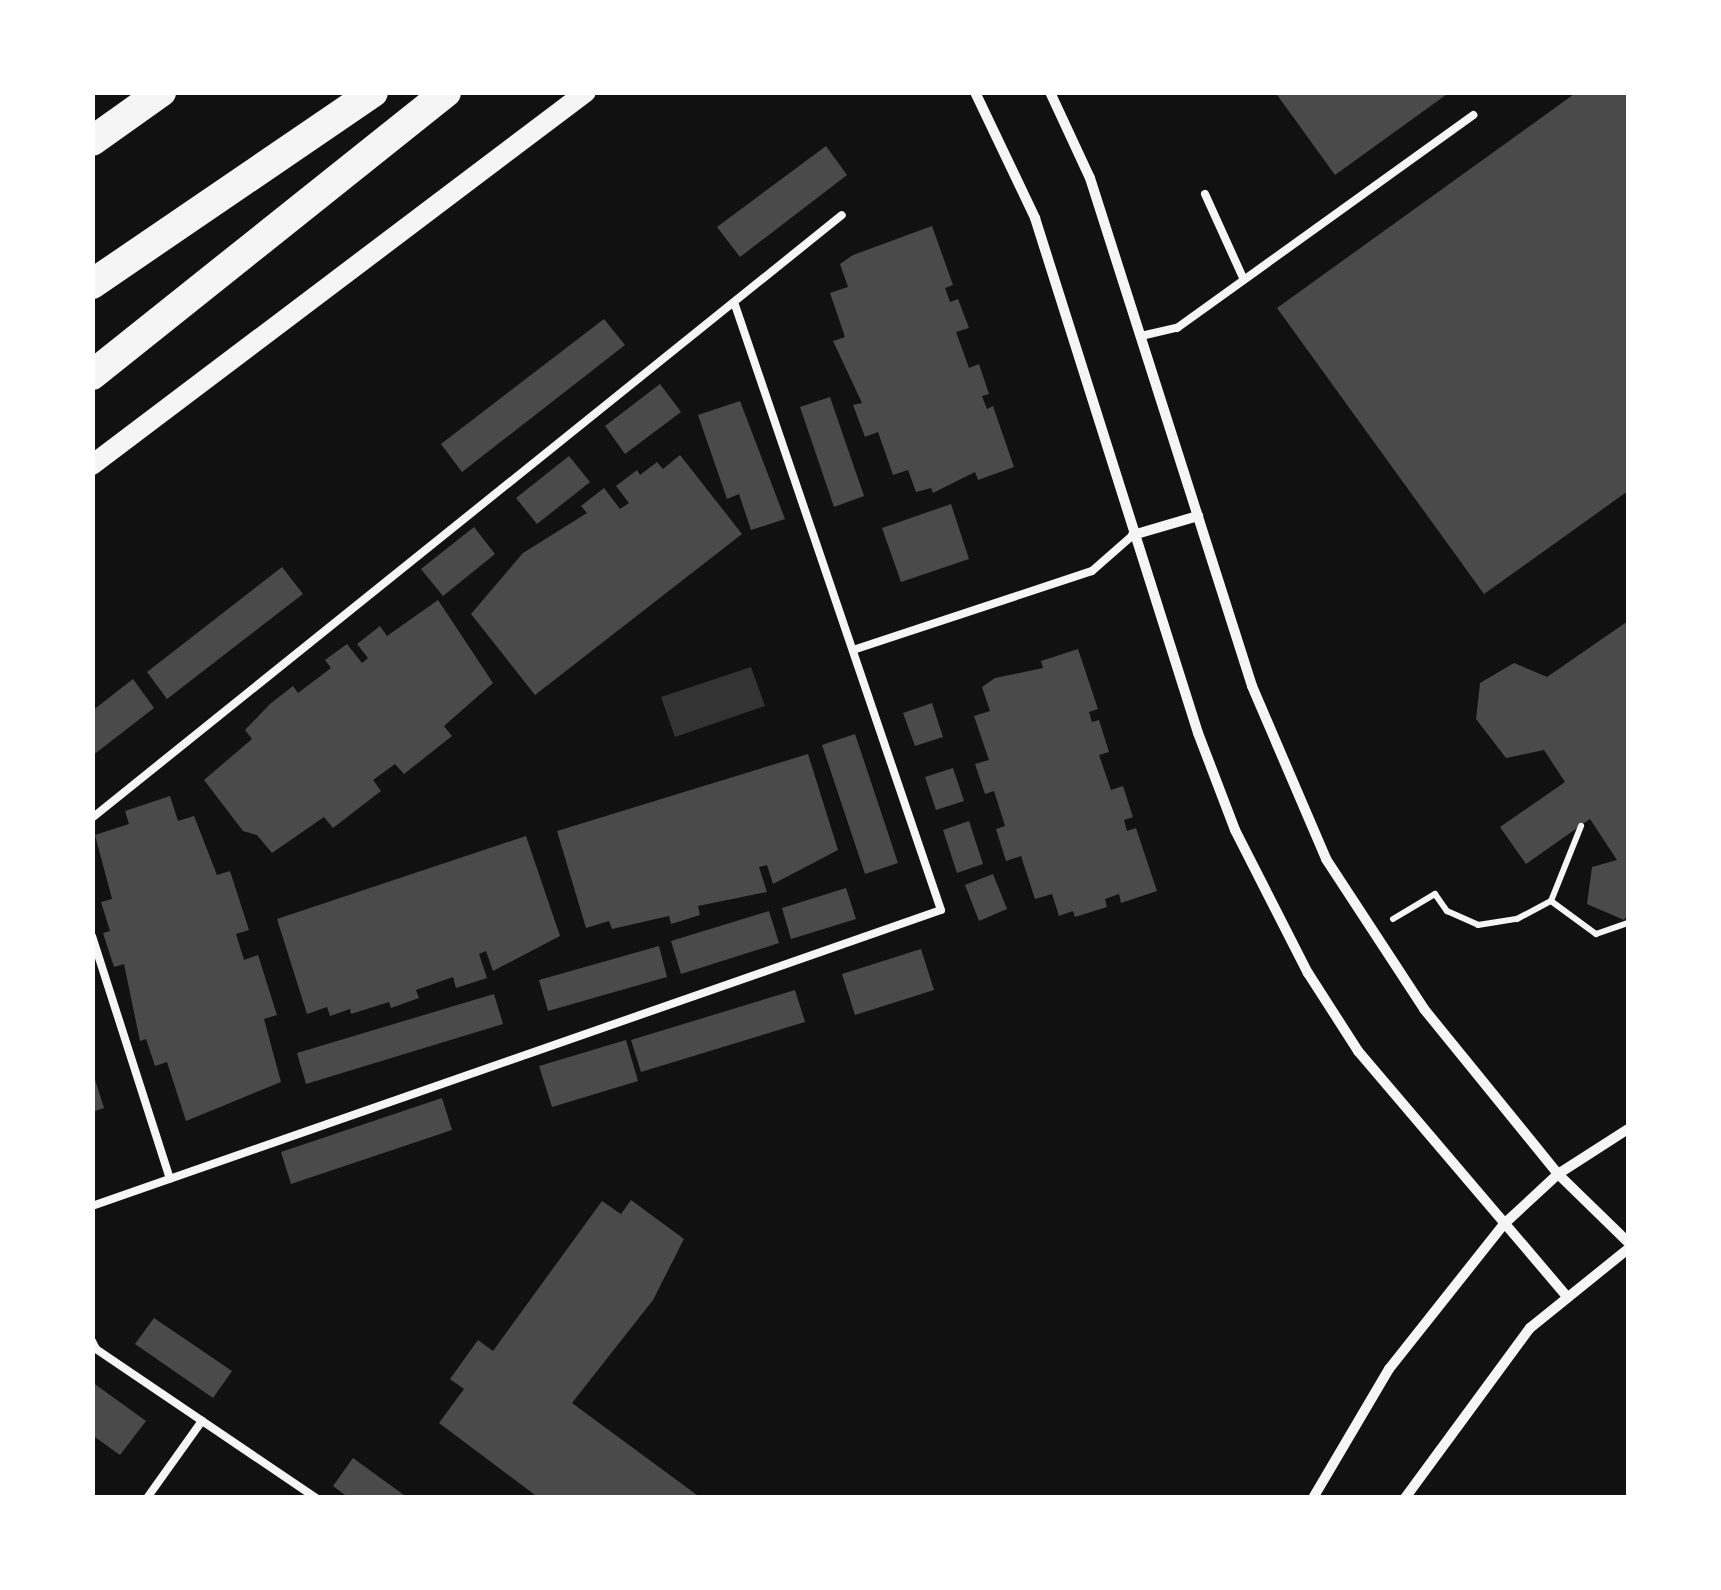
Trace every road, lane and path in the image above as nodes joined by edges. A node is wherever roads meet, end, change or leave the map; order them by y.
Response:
1 (162, 92) edge
2 (373, 92) edge
3 (446, 92) edge
4 (586, 92) edge
5 (975, 92) edge
6 (1050, 92) edge
7 (1473, 116) dead end
8 (92, 142) edge
9 (1205, 194) dead end
10 (842, 215) dead end
11 (1244, 280) junction
12 (92, 284) edge
13 (734, 302) junction
14 (1141, 336) junction
15 (92, 376) edge
16 (92, 465) edge
17 (1198, 516) junction
18 (1133, 535) junction
19 (853, 650) junction
20 (92, 818) edge
21 (1581, 826) dead end
22 (1552, 901) junction
23 (1392, 920) dead end
24 (1628, 923) edge
25 (92, 936) edge
26 (1628, 1129) edge
27 (1558, 1174) junction
28 (170, 1179) junction
29 (92, 1206) edge
30 (1503, 1225) junction
31 (1628, 1246) edge
32 (1565, 1294) junction
33 (92, 1341) edge
34 (202, 1421) junction
35 (147, 1498) edge
36 (316, 1498) edge
37 (1313, 1498) edge
38 (1405, 1498) edge

1 - 8 highway
2 - 12 highway
3 - 15 highway
4 - 16 main road
5 - 18 street
6 - 14 street
7 - 11 lane
9 - 11 lane
10 - 13 lane
11 - 14 lane
13 - 19 lane
13 - 20 lane
14 - 17 street
17 - 18 street
17 - 27 street
18 - 19 lane
18 - 30 street
19 - 28 lane
21 - 22 path
22 - 23 path
22 - 24 path
25 - 28 lane
26 - 27 street
27 - 30 street
27 - 31 street
28 - 29 lane
30 - 32 street
30 - 37 street
31 - 32 street
32 - 38 street
33 - 34 lane
34 - 35 lane
34 - 36 lane

